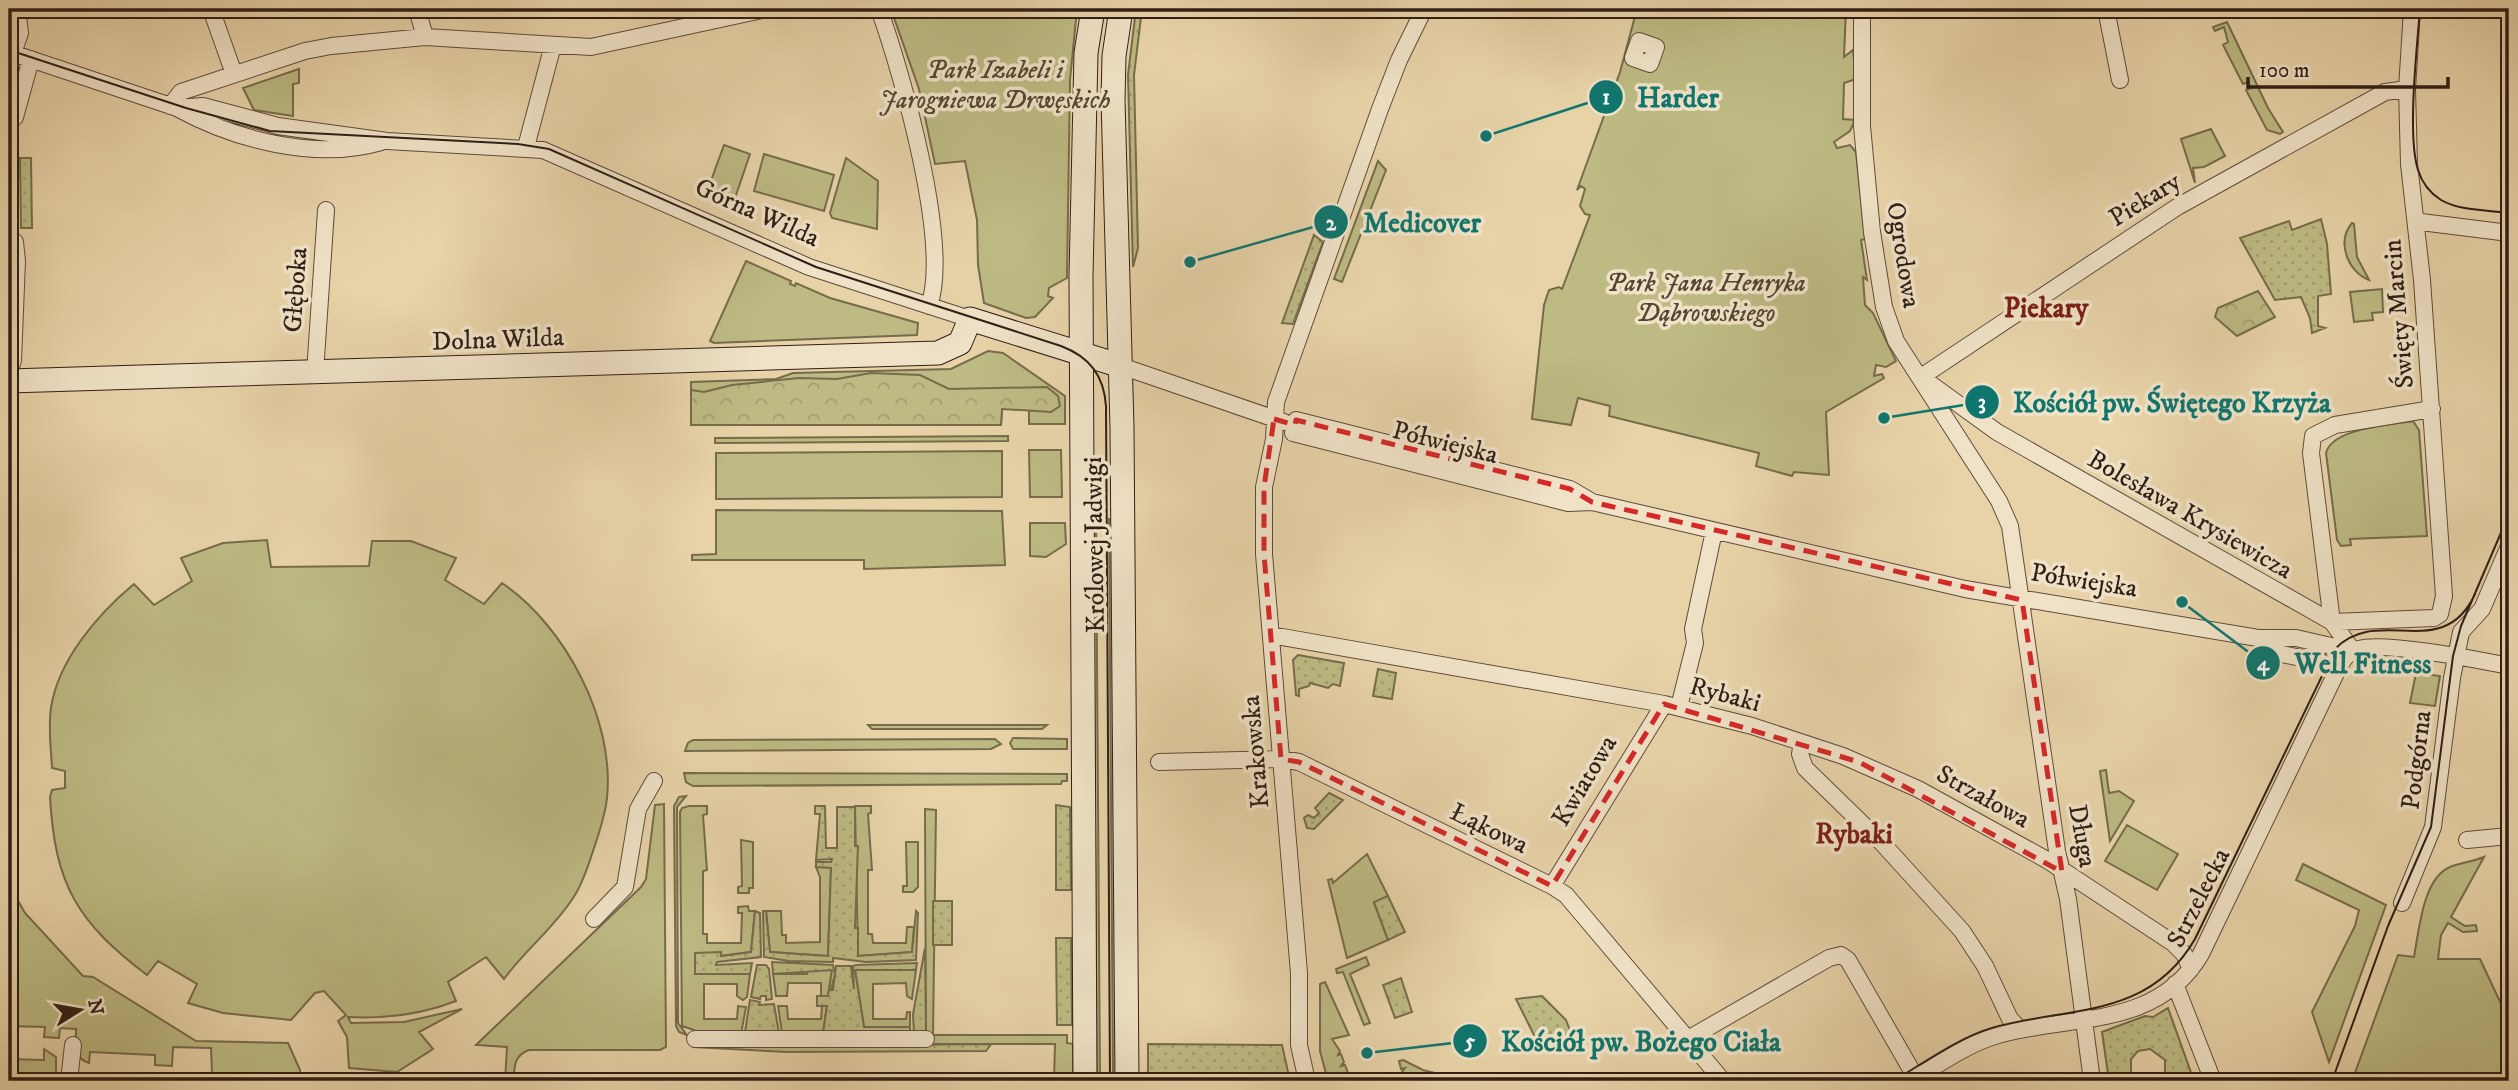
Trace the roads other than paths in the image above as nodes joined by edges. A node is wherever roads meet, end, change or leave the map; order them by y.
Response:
1 (17, 9) edge
2 (211, 9) edge
3 (417, 9) edge
4 (767, 9) edge
5 (879, 9) edge
6 (1093, 9) edge
7 (1121, 9) edge
8 (1424, 9) edge
9 (1862, 9) edge
10 (2106, 9) edge
11 (2412, 9) edge
12 (425, 37) junction
13 (553, 46) junction
14 (11, 53) edge
15 (31, 59) junction
16 (234, 74) junction
17 (2120, 79) dead end
18 (2407, 89) junction
19 (174, 107) junction
20 (9, 123) edge
21 (526, 147) junction
22 (326, 210) dead end
23 (2415, 218) junction
24 (2509, 233) edge
25 (15, 242) dead end
26 (929, 306) junction
27 (970, 319) junction
28 (1102, 361) junction
29 (315, 373) junction
30 (9, 374) edge
31 (1921, 377) junction
32 (9, 381) edge
33 (2432, 409) junction
34 (1274, 419) junction
35 (1714, 531) junction
36 (2509, 545) edge
37 (2022, 600) junction
38 (2332, 622) junction
39 (1271, 635) junction
40 (2258, 638) junction
41 (2353, 651) junction
42 (2456, 656) junction
43 (2321, 662) dead end
44 (2509, 666) edge
45 (1671, 706) junction
46 (1802, 743) junction
47 (1281, 759) junction
48 (1159, 762) dead end
49 (654, 781) dead end
50 (2509, 836) edge
51 (2467, 839) dead end
52 (2062, 872) junction
53 (1552, 887) junction
54 (2402, 903) dead end
55 (594, 919) dead end
56 (2191, 969) junction
57 (2175, 984) junction
58 (2084, 1021) junction
59 (2021, 1030) junction
60 (926, 1039) dead end
61 (1688, 1039) junction
62 (695, 1040) dead end
63 (73, 1045) dead end
64 (1913, 1080) edge
65 (69, 1081) edge
66 (1085, 1081) edge
67 (1127, 1081) edge
68 (1307, 1081) edge
69 (1723, 1081) edge
70 (2092, 1081) edge
71 (2213, 1081) edge

1 - 14 street
2 - 16 street
3 - 12 street
4 - 13 street
5 - 26 street
6 - 28 street, Królowej Jadwigi
7 - 28 street, Królowej Jadwigi
8 - 34 street, Krakowska
9 - 31 street, Ogrodowa
10 - 17 street
11 - 18 street, Święty Marcin
12 - 13 street
12 - 16 street
13 - 21 street
14 - 15 street, Górna Wilda
15 - 19 street, Górna Wilda
15 - 20 street
16 - 19 street
18 - 23 street, Święty Marcin
18 - 31 street, Piekary
19 - 21 street, Górna Wilda
21 - 26 street, Górna Wilda
22 - 29 street, Głęboka
23 - 24 street
23 - 33 street, Święty Marcin
25 - 30 street
26 - 27 street, Górna Wilda
27 - 28 street, Górna Wilda
27 - 29 street, Dolna Wilda
28 - 34 street, Półwiejska
28 - 66 street, Królowej Jadwigi
28 - 67 street, Królowej Jadwigi
29 - 32 street, Dolna Wilda
31 - 37 street, Ogrodowa
31 - 38 street, Bolesława Krysiewicza
33 - 38 street
33 - 38 street, Święty Marcin
34 - 35 street, Półwiejska
34 - 39 street, Krakowska
35 - 37 street, Półwiejska
35 - 45 street, Kwiatowa
36 - 42 street, Podgórna
37 - 40 street, Półwiejska
37 - 52 street, Długa
38 - 41 street
39 - 45 street, Rybaki
39 - 47 street, Krakowska
40 - 41 street, Półwiejska
40 - 43 street, Półwiejska
41 - 42 street, Półwiejska
41 - 56 street, Strzelecka
42 - 44 street, Półwiejska
42 - 54 street, Podgórna
45 - 46 street, Rybaki
45 - 53 street, Kwiatowa
46 - 52 street, Strzałowa
46 - 59 street
47 - 48 street, Łąkowa
47 - 53 street, Łąkowa
47 - 68 street, Krakowska
49 - 55 street
50 - 51 street
52 - 56 street, Strzałowa
52 - 58 street, Długa
53 - 61 street, Łąkowa
56 - 57 street, Strzelecka
57 - 58 street, Strzelecka
57 - 71 street
58 - 59 street, Strzelecka
58 - 70 street, Długa
59 - 64 street, Strzelecka
60 - 62 street
61 - 64 street
61 - 69 street, Łąkowa
63 - 65 street

